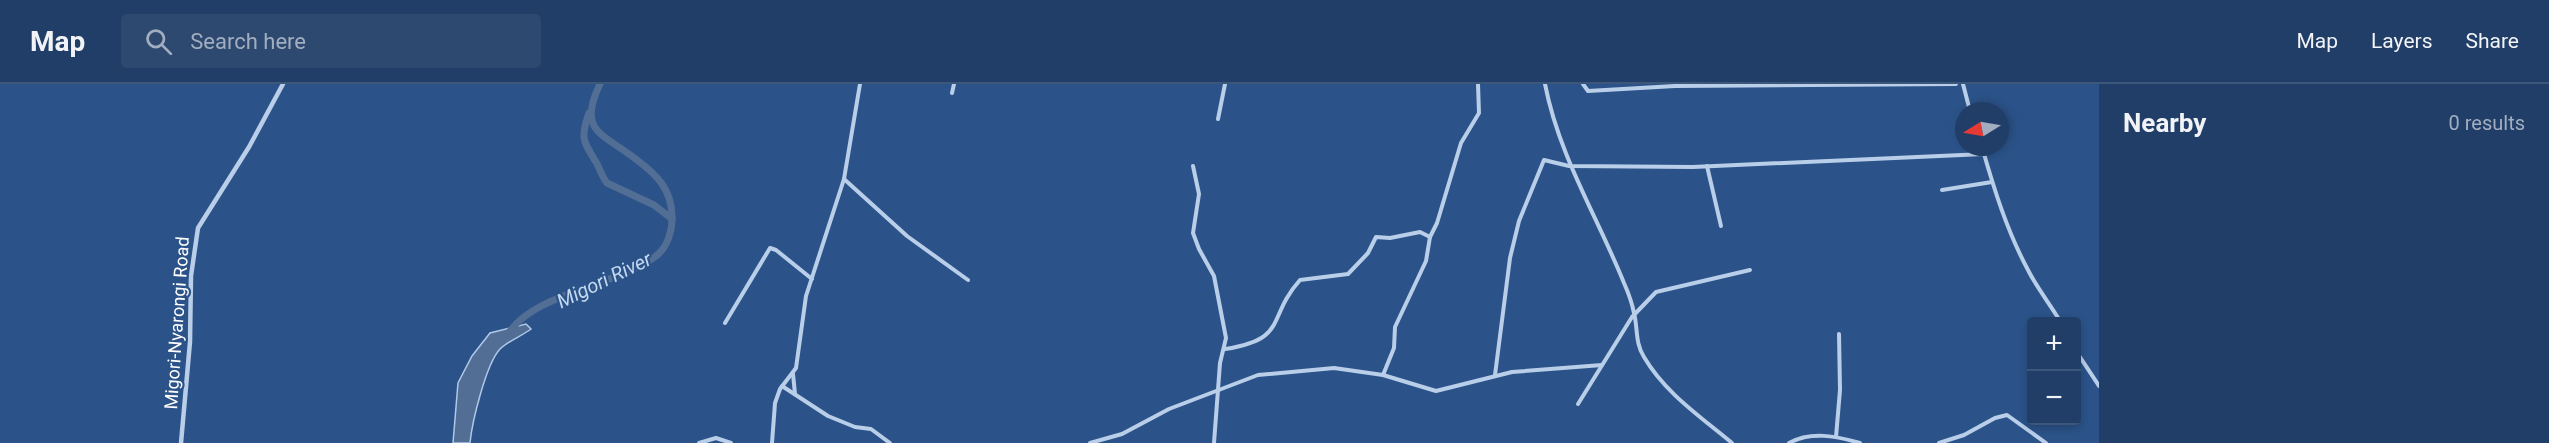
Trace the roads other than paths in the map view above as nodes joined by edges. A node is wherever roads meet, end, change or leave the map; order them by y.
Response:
1 (283, 84) edge
2 (860, 84) edge
3 (954, 84) edge
4 (1224, 84) edge
5 (1478, 84) edge
6 (1545, 84) edge
7 (1582, 84) edge
8 (1956, 84) edge
9 (1963, 84) edge
10 (952, 93) dead end
11 (1968, 102) edge
12 (1218, 119) dead end
13 (1955, 155) edge
14 (1985, 156) edge
15 (1193, 166) dead end
16 (1569, 166) junction
17 (1707, 166) junction
18 (844, 179) junction
19 (1992, 182) junction
20 (1942, 190) dead end
21 (1721, 226) dead end
22 (1430, 237) junction
23 (1750, 270) dead end
24 (812, 279) junction
25 (968, 280) dead end
26 (1635, 314) junction
27 (2058, 317) edge
28 (724, 323) dead end
29 (1839, 334) dead end
30 (1223, 349) junction
31 (2081, 359) edge
32 (1602, 365) junction
33 (793, 373) junction
34 (1383, 375) junction
35 (1495, 375) junction
36 (782, 386) junction
37 (2099, 386) edge
38 (1218, 390) junction
39 (795, 394) junction
40 (1578, 404) dead end
41 (1836, 437) junction
42 (181, 443) edge
43 (699, 443) edge
44 (731, 443) edge
45 (772, 443) edge
46 (890, 443) edge
47 (1090, 443) edge
48 (1214, 443) edge
49 (1732, 443) edge
50 (1789, 443) edge
51 (1860, 443) edge
52 (1939, 443) edge
53 (2046, 443) edge

1 - 42 street, Migori-Nyarongi Road
2 - 18 street
3 - 10 street
4 - 12 street
5 - 22 street
6 - 16 street
7 - 8 street
9 - 11 street
13 - 17 street
14 - 19 street
15 - 30 street
16 - 17 street
16 - 26 street
16 - 35 street
17 - 21 street
18 - 24 street
18 - 25 street
19 - 20 street
19 - 27 street
22 - 30 street
22 - 34 street
23 - 26 street
24 - 28 street
24 - 33 street
26 - 32 street
26 - 49 street
29 - 41 street
30 - 38 street
31 - 37 street
32 - 35 street
32 - 40 street
33 - 36 street
33 - 39 street
34 - 35 street
34 - 38 street
36 - 39 street
36 - 45 street
38 - 47 street
38 - 48 street
39 - 46 street
41 - 50 street
41 - 51 street
43 - 44 street
52 - 53 street

